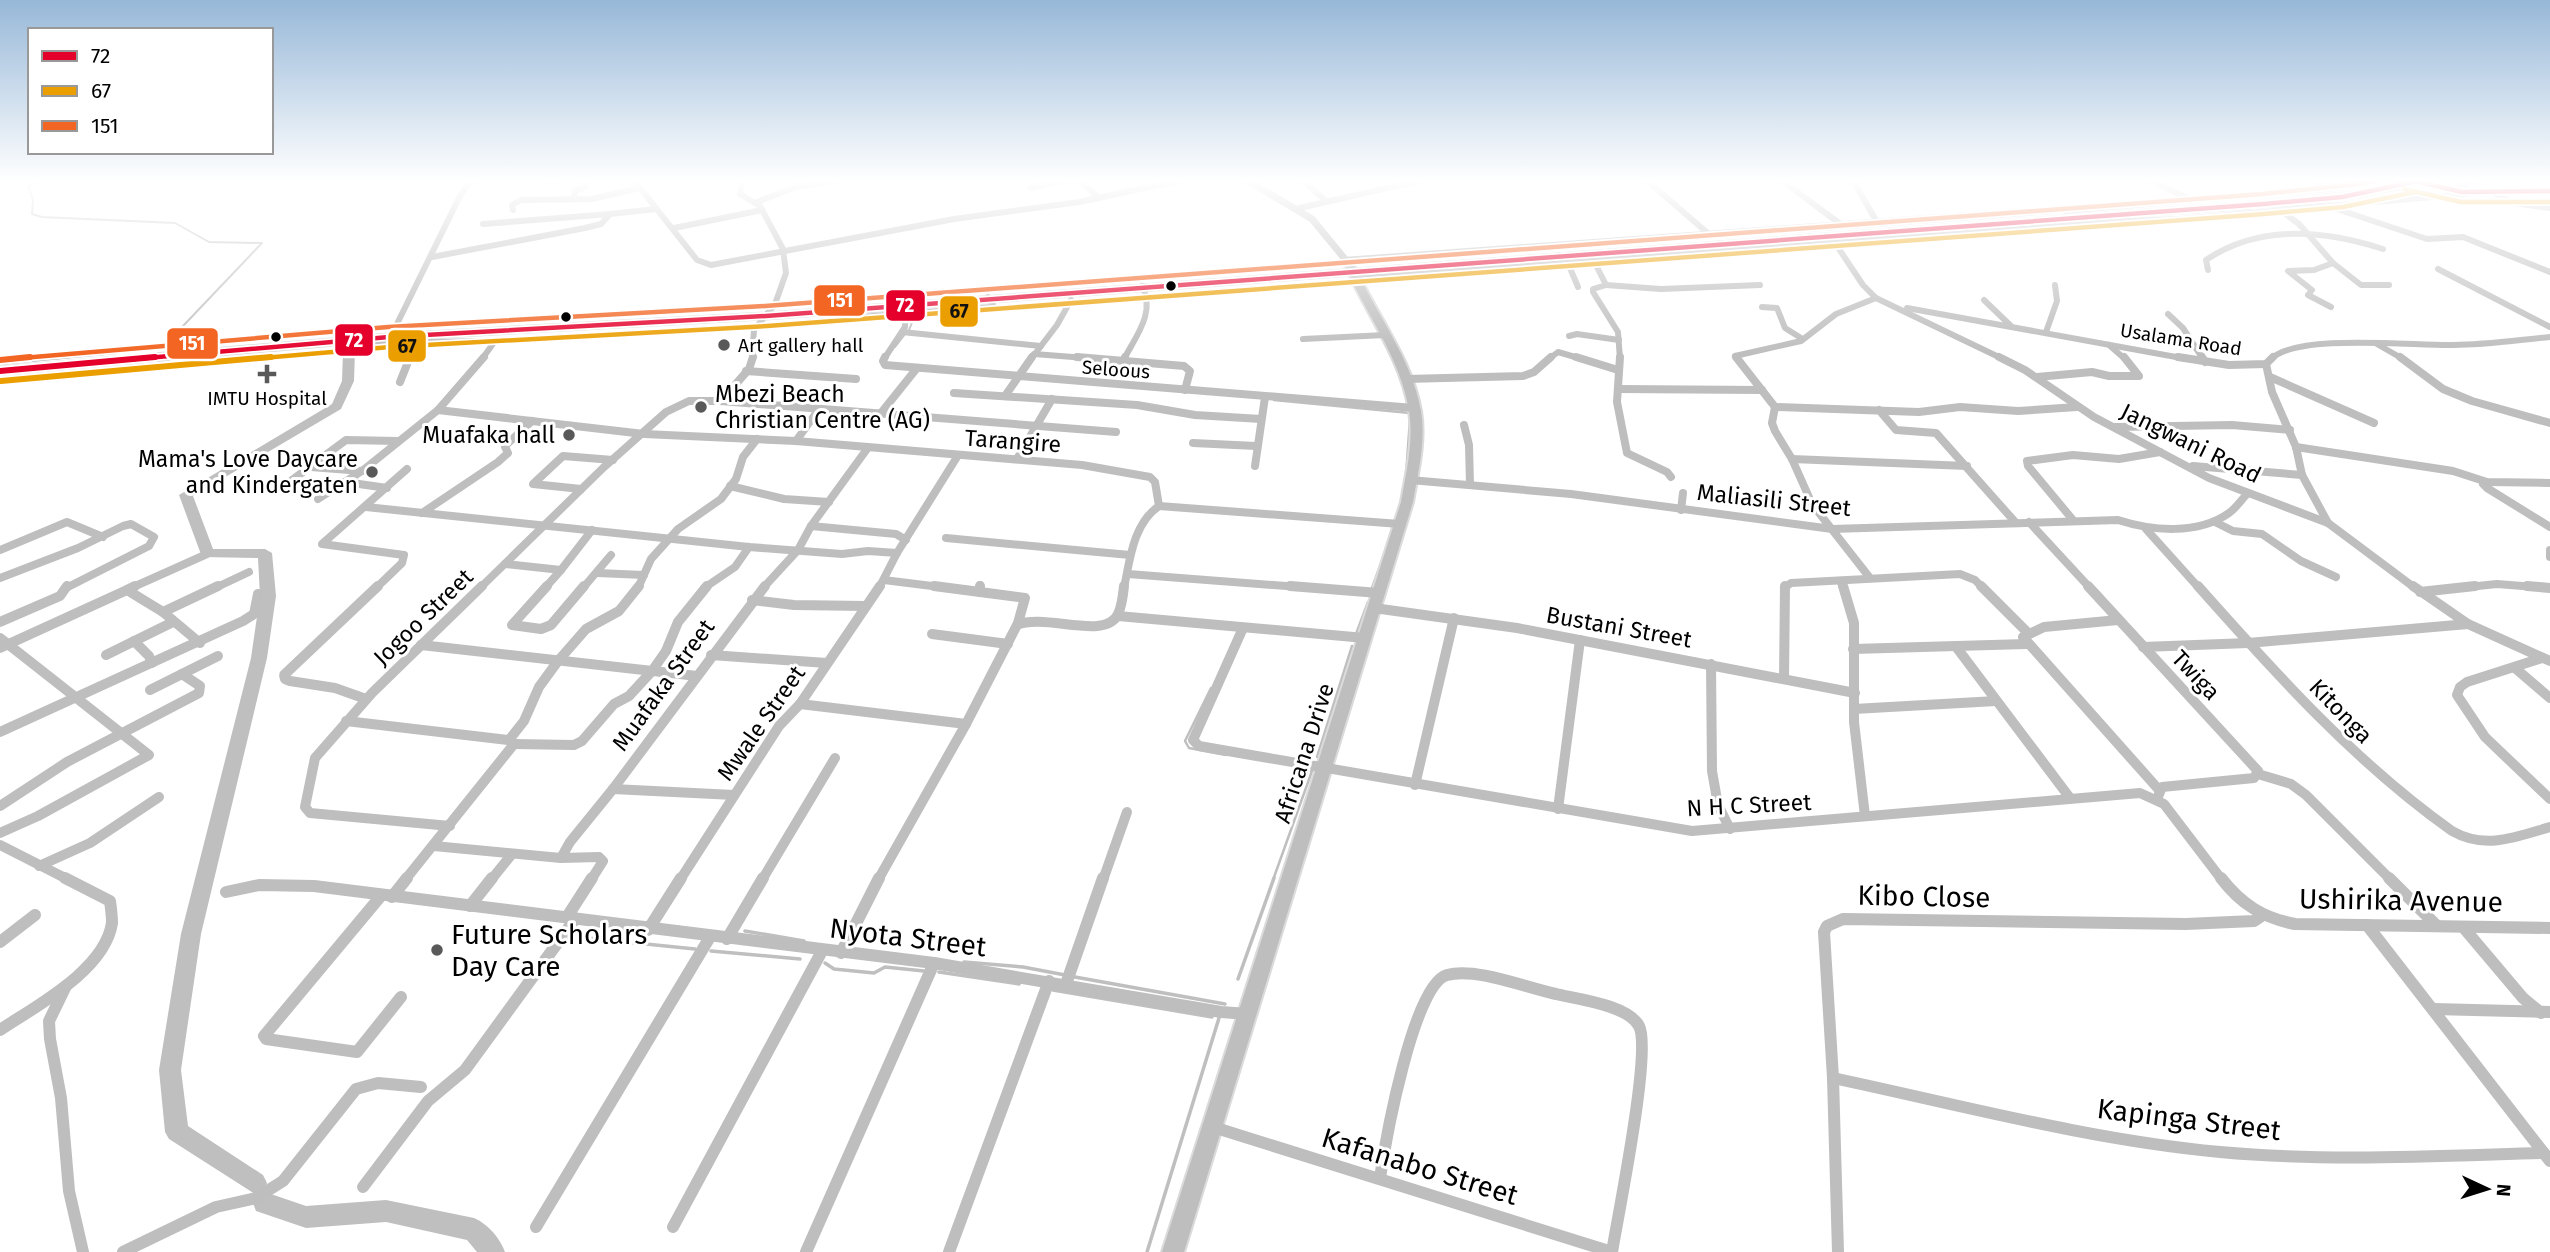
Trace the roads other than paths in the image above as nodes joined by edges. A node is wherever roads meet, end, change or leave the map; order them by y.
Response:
1 (441, 237) edge
2 (534, 237) edge
3 (681, 237) edge
4 (776, 237) edge
5 (859, 237) edge
6 (1328, 237) edge
7 (1695, 237) edge
8 (1786, 237) edge
9 (1871, 237) edge
10 (2268, 237) edge
11 (2310, 237) edge
12 (2333, 237) edge
13 (2422, 237) edge
14 (2455, 237) edge
15 (2464, 237) edge
16 (1833, 240) junction
17 (2384, 249) dead end
18 (784, 252) junction
19 (432, 257) junction
20 (1594, 259) junction
21 (1567, 261) junction
22 (2333, 263) junction
23 (1350, 268) junction
24 (2438, 269) dead end
25 (2208, 270) dead end
26 (2550, 272) edge
27 (1606, 285) junction
28 (1760, 285) dead end
29 (2055, 285) dead end
30 (2389, 285) dead end
31 (1142, 286) junction
32 (1578, 287) dead end
33 (1877, 298) junction
34 (1071, 300) dead end
35 (1984, 300) dead end
36 (1888, 304) junction
37 (1762, 307) dead end
38 (2331, 307) dead end
39 (908, 309) junction
40 (769, 312) junction
41 (2168, 314) dead end
42 (860, 317) dead end
43 (2011, 326) junction
44 (2550, 327) edge
45 (394, 330) junction
46 (902, 332) junction
47 (2046, 332) junction
48 (1385, 335) junction
49 (1569, 336) dead end
50 (2550, 337) edge
51 (353, 338) junction
52 (1801, 338) junction
53 (417, 339) junction
54 (1303, 339) dead end
55 (1619, 340) junction
56 (2104, 343) junction
57 (2376, 343) junction
58 (1041, 346) junction
59 (1034, 354) junction
60 (1124, 360) junction
61 (2205, 362) junction
62 (2266, 364) junction
63 (0, 365) edge
64 (917, 368) junction
65 (1618, 370) junction
66 (0, 371) edge
67 (746, 371) junction
68 (2037, 377) junction
69 (2270, 377) junction
70 (1016, 378) junction
71 (856, 379) dead end
72 (1406, 379) junction
73 (400, 382) dead end
74 (1618, 389) junction
75 (1185, 390) junction
76 (1762, 390) junction
77 (954, 393) dead end
78 (1005, 396) junction
79 (1265, 397) junction
80 (1052, 399) junction
81 (720, 401) junction
82 (1775, 407) junction
83 (2077, 407) junction
84 (1414, 408) junction
85 (819, 409) junction
86 (438, 410) junction
87 (1879, 410) junction
88 (881, 413) junction
89 (1261, 419) junction
90 (532, 421) junction
91 (2374, 423) dead end
92 (2550, 423) edge
93 (1037, 424) junction
94 (1464, 425) dead end
95 (2114, 427) junction
96 (2290, 430) junction
97 (1116, 432) dead end
98 (644, 434) junction
99 (757, 439) junction
100 (398, 441) junction
101 (796, 442) junction
102 (1193, 443) dead end
103 (1256, 446) junction
104 (2297, 447) junction
105 (867, 449) junction
106 (2160, 452) junction
107 (957, 457) junction
108 (1017, 459) junction
109 (1792, 459) junction
110 (612, 460) junction
111 (2184, 465) junction
112 (1255, 466) dead end
113 (1967, 466) junction
114 (311, 467) junction
115 (407, 469) dead end
116 (362, 471) junction
117 (2302, 475) junction
118 (1671, 477) dead end
119 (1410, 480) junction
120 (345, 482) junction
121 (2485, 482) junction
122 (2550, 483) edge
123 (1470, 485) junction
124 (284, 486) dead end
125 (730, 486) junction
126 (387, 488) junction
127 (581, 489) junction
128 (1683, 493) dead end
129 (2248, 493) junction
130 (318, 499) dead end
131 (829, 502) junction
132 (1159, 506) junction
133 (366, 507) junction
134 (1681, 510) junction
135 (422, 513) junction
136 (2073, 520) junction
137 (2215, 522) junction
138 (2016, 523) junction
139 (2029, 523) junction
140 (2328, 523) junction
141 (1399, 524) junction
142 (545, 525) junction
143 (811, 526) junction
144 (2550, 527) edge
145 (1832, 529) junction
146 (2146, 529) junction
147 (592, 530) junction
148 (103, 537) junction
149 (668, 538) junction
150 (946, 538) dead end
151 (906, 540) junction
152 (748, 547) junction
153 (1, 549) edge
154 (798, 550) junction
155 (2550, 550) edge
156 (207, 554) dead end
157 (897, 554) junction
158 (611, 555) dead end
159 (1130, 555) junction
160 (2550, 557) edge
161 (505, 564) junction
162 (561, 570) junction
163 (249, 572) dead end
164 (597, 573) junction
165 (1128, 574) junction
166 (644, 575) junction
167 (2336, 577) dead end
168 (0, 578) edge
169 (1870, 578) junction
170 (884, 580) junction
171 (1840, 581) junction
172 (2550, 588) edge
173 (127, 590) junction
174 (2420, 592) junction
175 (258, 594) dead end
176 (752, 600) junction
177 (1377, 601) junction
178 (865, 606) junction
179 (163, 612) junction
180 (1118, 616) junction
181 (1454, 618) junction
182 (2118, 620) junction
183 (0, 622) edge
184 (173, 622) junction
185 (2468, 624) junction
186 (1017, 625) junction
187 (1243, 628) junction
188 (932, 634) dead end
189 (1365, 638) junction
190 (2028, 639) junction
191 (1580, 640) junction
192 (134, 641) junction
193 (200, 643) junction
194 (2248, 643) junction
195 (3, 644) edge
196 (421, 645) junction
197 (1008, 645) junction
198 (2143, 647) junction
199 (1956, 648) junction
200 (1853, 649) junction
201 (106, 655) dead end
202 (711, 655) junction
203 (218, 656) dead end
204 (2546, 659) edge
205 (558, 660) junction
206 (152, 663) junction
207 (827, 663) junction
208 (1711, 664) junction
209 (2515, 668) junction
210 (652, 671) junction
211 (182, 674) junction
212 (697, 676) junction
213 (1784, 678) junction
214 (150, 690) dead end
215 (1855, 693) junction
216 (74, 696) junction
217 (2550, 698) edge
218 (366, 699) junction
219 (1996, 701) junction
220 (800, 704) junction
221 (1854, 709) junction
222 (346, 721) junction
223 (966, 724) junction
224 (0, 732) edge
225 (122, 734) junction
226 (512, 742) junction
227 (835, 758) dead end
228 (1323, 769) junction
229 (2258, 774) junction
230 (1415, 785) junction
231 (612, 789) junction
232 (734, 795) junction
233 (2158, 795) junction
234 (159, 797) dead end
235 (2070, 798) junction
236 (2550, 799) edge
237 (0, 806) edge
238 (1558, 809) junction
239 (1127, 812) dead end
240 (1864, 816) junction
241 (450, 826) junction
242 (2550, 827) edge
243 (1730, 829) junction
244 (0, 833) edge
245 (0, 845) edge
246 (434, 846) junction
247 (512, 854) junction
248 (561, 858) junction
249 (39, 866) junction
250 (226, 892) dead end
251 (386, 897) junction
252 (470, 906) junction
253 (35, 915) dead end
254 (2263, 915) junction
255 (567, 918) junction
256 (2367, 925) junction
257 (2437, 926) junction
258 (2463, 927) junction
259 (2545, 928) edge
260 (648, 930) junction
261 (710, 937) junction
262 (727, 939) junction
263 (2550, 939) edge
264 (0, 942) edge
265 (822, 951) junction
266 (841, 953) junction
267 (934, 963) junction
268 (1049, 981) junction
269 (69, 982) junction
270 (1066, 984) junction
271 (401, 997) dead end
272 (2434, 1009) junction
273 (2546, 1012) edge
274 (1248, 1014) junction
275 (0, 1030) edge
276 (1833, 1078) junction
277 (421, 1087) dead end
278 (1212, 1126) junction
279 (2547, 1157) edge
280 (1380, 1178) junction
281 (363, 1187) dead end
282 (536, 1227) dead end
283 (673, 1227) dead end
284 (83, 1252) edge
285 (123, 1252) edge
286 (806, 1252) edge
287 (949, 1252) edge
288 (1173, 1252) edge
289 (1612, 1252) edge
290 (1838, 1252) edge

1 - 19 street
2 - 19 street
3 - 18 street
4 - 18 street
5 - 18 street
6 - 23 street
7 - 23 highway
8 - 23 highway
9 - 16 street
10 - 25 street
11 - 22 street
12 - 17 street
13 - 14 street
15 - 26 street
16 - 20 street
16 - 33 street, Jangwani Road
18 - 40 street
19 - 45 street
20 - 21 street
20 - 27 street
21 - 23 street
21 - 32 street
22 - 30 street
22 - 38 street
23 - 31 highway
23 - 40 highway
23 - 48 main road, Africana Drive
24 - 44 street
27 - 28 street
27 - 55 street
29 - 47 street
31 - 39 highway
31 - 60 street
33 - 36 street, Jangwani Road
33 - 52 street
34 - 58 street
35 - 43 street
36 - 43 street, Usalama Road
36 - 68 street, Jangwani Road
37 - 52 street
39 - 40 highway
39 - 42 street
39 - 46 street, Seloous
40 - 45 highway
40 - 53 highway
40 - 67 street
41 - 61 street
43 - 47 street, Usalama Road
45 - 51 highway
46 - 58 street
46 - 64 street, Seloous
47 - 56 street, Usalama Road
48 - 54 street
48 - 72 main road, Africana Drive
49 - 55 street
50 - 57 street, Usalama Road
51 - 53 highway
51 - 63 highway
51 - 66 highway
52 - 76 street
53 - 73 street
53 - 86 street
55 - 65 street
56 - 61 street, Usalama Road
56 - 68 street
57 - 62 street, Usalama Road
57 - 92 street
58 - 59 street
59 - 60 street
59 - 70 street
60 - 75 street
61 - 62 street, Usalama Road
62 - 69 street
64 - 70 street, Seloous
64 - 88 street
65 - 72 street
65 - 74 street
67 - 71 street
67 - 81 street
68 - 83 street, Jangwani Road
69 - 91 street
69 - 96 street
70 - 75 street, Seloous
70 - 78 street
72 - 84 main road, Africana Drive
74 - 76 street
74 - 118 street
75 - 79 street, Seloous
76 - 82 street
77 - 78 street
78 - 80 street
79 - 84 street, Seloous
79 - 89 street
80 - 89 street
80 - 93 street
81 - 85 street, Jogoo Street
81 - 98 street, Jogoo Street
82 - 87 street
82 - 109 street
83 - 87 street
83 - 95 street, Jangwani Road
84 - 119 main road, Africana Drive
85 - 88 street, Jogoo Street
85 - 101 street
86 - 90 street, Tarangire
86 - 100 street
87 - 113 street
88 - 93 street, Jogoo Street
89 - 103 street
90 - 98 street, Tarangire
90 - 135 street
93 - 97 street, Jogoo Street
93 - 108 street
94 - 123 street
95 - 96 street
95 - 106 street, Jangwani Road
96 - 104 street
98 - 99 street, Tarangire
98 - 110 street, Jogoo Street
99 - 101 street, Tarangire
99 - 125 street
100 - 114 street
100 - 116 street
101 - 105 street, Tarangire
102 - 103 street
103 - 112 street
104 - 117 street
104 - 121 street
105 - 107 street, Tarangire
105 - 131 street, Muafaka Street
106 - 111 street, Jangwani Road
106 - 136 street
107 - 108 street, Tarangire
107 - 151 street, Mwale Street
108 - 132 street, Tarangire
109 - 113 street
109 - 145 street
110 - 127 street, Jogoo Street
110 - 127 street
111 - 117 street
111 - 129 street, Jangwani Road
113 - 138 street
114 - 116 street
114 - 124 street
115 - 126 street
116 - 120 street
117 - 140 street
119 - 123 street, Maliasili Street
119 - 141 main road, Africana Drive
120 - 126 street
120 - 130 street
121 - 122 street
121 - 144 street
123 - 134 street, Maliasili Street
125 - 131 street
125 - 149 street
126 - 133 street
127 - 142 street, Jogoo Street
128 - 134 street
129 - 137 street, Maliasili Street
129 - 140 street, Jangwani Road
131 - 143 street, Muafaka Street
132 - 141 street
132 - 159 street
133 - 135 street
133 - 218 street
134 - 145 street, Maliasili Street
135 - 142 street
136 - 139 street, Maliasili Street
136 - 146 street, Maliasili Street
137 - 146 street, Maliasili Street
137 - 167 street
138 - 139 street, Maliasili Street
138 - 145 street, Maliasili Street
139 - 182 street, Twiga
140 - 174 street, Jangwani Road
141 - 177 main road, Africana Drive
142 - 147 street
142 - 161 street, Jogoo Street
143 - 151 street
143 - 154 street, Muafaka Street
145 - 169 street
146 - 194 street, Kitonga
147 - 149 street
147 - 162 street
148 - 153 street
148 - 168 street
148 - 183 street
149 - 152 street
149 - 166 street
150 - 159 street
151 - 157 street, Mwale Street
152 - 154 street
152 - 210 street
154 - 157 street
154 - 176 street, Muafaka Street
155 - 160 street
156 - 173 street
157 - 170 street, Mwale Street
158 - 164 street
159 - 165 street
161 - 162 street
161 - 196 street, Jogoo Street
162 - 164 street
163 - 179 street
164 - 166 street
165 - 177 street, Bustani Street
165 - 180 street
166 - 205 street
169 - 171 street
169 - 190 street
170 - 178 street, Mwale Street
170 - 186 street
171 - 200 street
171 - 213 street
172 - 174 street
173 - 179 street
173 - 195 street
174 - 185 street, Jangwani Road
175 - 193 street
176 - 178 street
176 - 202 street, Muafaka Street
177 - 181 street, Bustani Street
177 - 189 main road, Africana Drive
178 - 207 street, Mwale Street
179 - 184 street
180 - 186 street
180 - 187 street
181 - 191 street, Bustani Street
181 - 230 street
182 - 190 street
182 - 198 street, Twiga
184 - 192 street
184 - 193 street
185 - 194 street
185 - 204 street, Jangwani Road
186 - 197 street
187 - 189 street
187 - 228 street, N H C Street
188 - 197 street
189 - 228 main road, Africana Drive
190 - 199 street
190 - 233 street
191 - 208 street, Bustani Street
191 - 238 street
192 - 201 street
192 - 206 street
193 - 206 street
194 - 198 street
194 - 242 street, Kitonga
195 - 216 street
196 - 205 street
196 - 218 street, Jogoo Street
197 - 223 street
198 - 229 street, Twiga
199 - 200 street
199 - 219 street
200 - 215 street
202 - 207 street
202 - 212 street, Muafaka Street
203 - 211 street
204 - 209 street
205 - 210 street
205 - 226 street
206 - 216 street
207 - 220 street, Mwale Street
208 - 213 street, Bustani Street
208 - 243 street
209 - 217 street
209 - 236 street
210 - 212 street
210 - 226 street
211 - 214 street
211 - 225 street
212 - 231 street, Muafaka Street
213 - 215 street, Bustani Street
215 - 221 street
216 - 224 street
216 - 225 street
218 - 222 street, Jogoo Street
219 - 221 street
219 - 235 street
220 - 223 street
220 - 232 street, Mwale Street
221 - 240 street
222 - 226 street
222 - 241 street, Jogoo Street
223 - 266 street
225 - 237 street
225 - 244 street
226 - 241 street
227 - 262 street
228 - 230 street, N H C Street
228 - 274 main road, Africana Drive
229 - 233 street
229 - 257 street
230 - 238 street, N H C Street
231 - 232 street
231 - 248 street, Muafaka Street
232 - 260 street, Mwale Street
233 - 235 street, N H C Street
233 - 254 street, Ushirika Avenue
234 - 249 street
235 - 240 street, N H C Street
238 - 243 street, N H C Street
239 - 270 street
240 - 243 street, N H C Street
241 - 246 street
245 - 249 street
246 - 247 street
246 - 251 street
247 - 248 street
247 - 252 street
248 - 255 street
249 - 269 street
250 - 251 street, Nyota Street
251 - 252 street, Nyota Street
251 - 271 street
252 - 255 street, Nyota Street
253 - 264 street
254 - 256 street, Ushirika Avenue
254 - 276 street, Kibo Close
255 - 260 street, Nyota Street
255 - 281 street
256 - 257 street, Ushirika Avenue
256 - 272 street
257 - 258 street, Ushirika Avenue
258 - 259 street, Ushirika Avenue
258 - 273 street
259 - 263 street
260 - 261 street, Nyota Street
261 - 262 street, Nyota Street
261 - 282 street
262 - 265 street, Nyota Street
265 - 266 street, Nyota Street
265 - 283 street
266 - 267 street, Nyota Street
267 - 268 street, Nyota Street
267 - 286 street
268 - 270 street, Nyota Street
268 - 287 street
269 - 275 street
269 - 284 street
270 - 274 street, Nyota Street
272 - 273 street
272 - 279 street
274 - 278 main road, Africana Drive
276 - 279 street, Kapinga Street
276 - 290 street, Kibo Close
277 - 285 street
278 - 280 street, Kafanabo Street
278 - 288 main road, Africana Drive
280 - 289 street, Kafanabo Street
280 - 289 street

